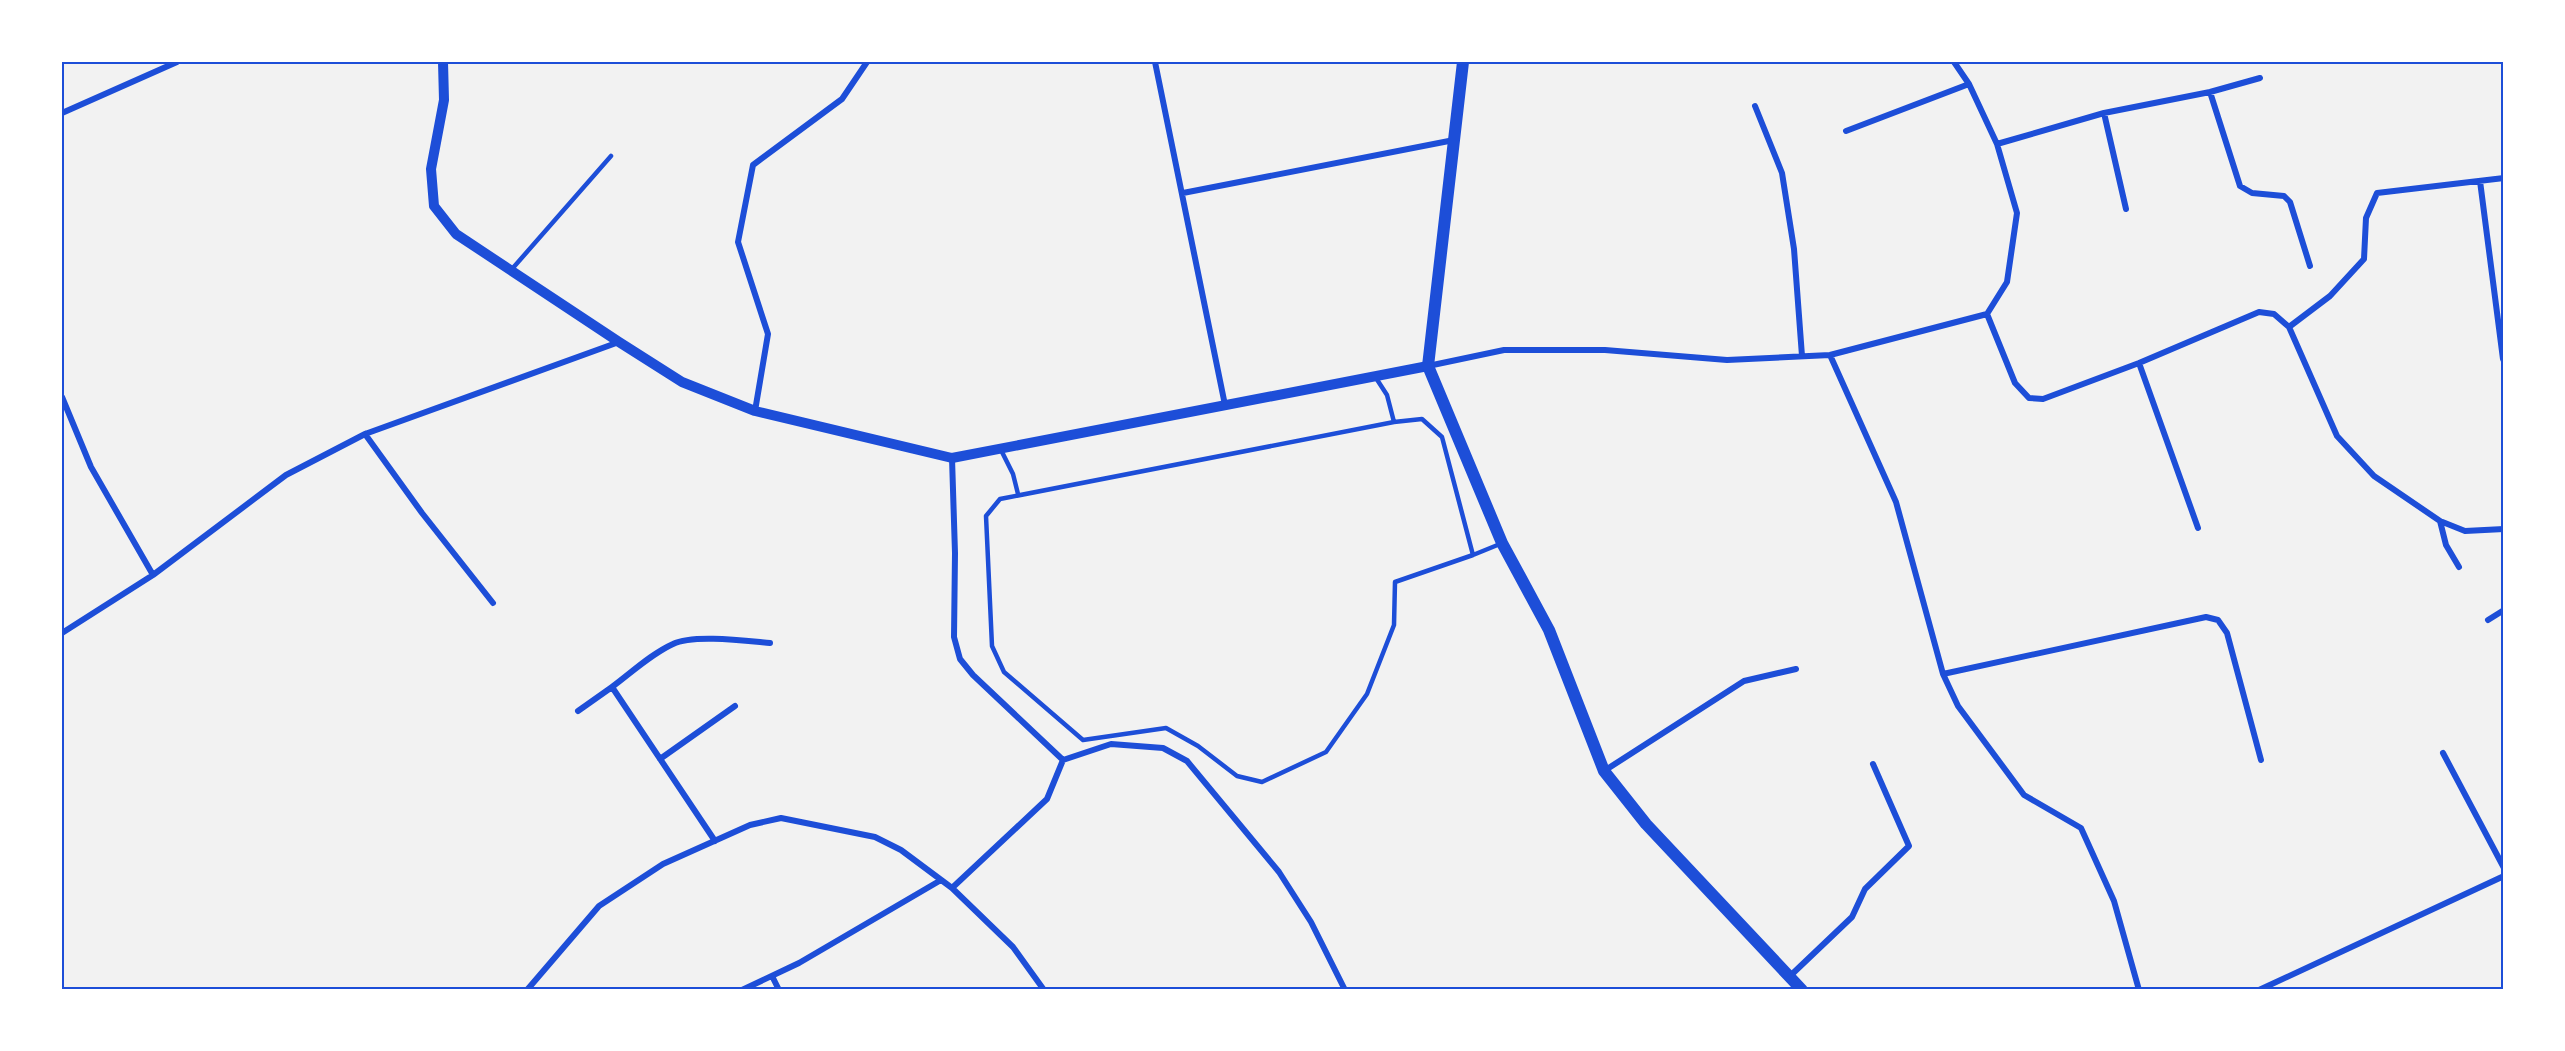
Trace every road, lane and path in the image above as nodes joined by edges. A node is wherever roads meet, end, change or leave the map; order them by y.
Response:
1 (174, 62) edge
2 (443, 62) edge
3 (867, 62) edge
4 (1155, 62) edge
5 (1462, 62) edge
6 (1954, 62) edge
7 (2260, 78) dead end
8 (1969, 84) junction
9 (2210, 92) junction
10 (1755, 106) dead end
11 (62, 112) edge
12 (2104, 113) junction
13 (1846, 131) dead end
14 (1455, 140) junction
15 (1997, 144) junction
16 (610, 156) dead end
17 (2504, 177) edge
18 (2480, 181) junction
19 (1183, 193) junction
20 (2126, 208) dead end
21 (2310, 267) dead end
22 (511, 271) junction
23 (1987, 314) junction
24 (2289, 327) junction
25 (619, 342) junction
26 (1830, 355) junction
27 (1802, 356) junction
28 (2503, 358) edge
29 (2139, 363) junction
30 (1428, 366) junction
31 (1375, 377) junction
32 (62, 397) edge
33 (1225, 405) junction
34 (755, 411) junction
35 (1394, 422) junction
36 (365, 434) junction
37 (1000, 448) junction
38 (952, 458) junction
39 (1018, 494) junction
40 (2440, 521) junction
41 (2198, 528) dead end
42 (2504, 529) edge
43 (1502, 543) junction
44 (1473, 555) junction
45 (2459, 567) dead end
46 (153, 575) junction
47 (493, 603) dead end
48 (2504, 610) edge
49 (2488, 620) dead end
50 (62, 633) edge
51 (770, 643) dead end
52 (1796, 669) dead end
53 (1943, 674) junction
54 (612, 687) junction
55 (735, 706) dead end
56 (578, 711) dead end
57 (2443, 753) dead end
58 (660, 759) junction
59 (1063, 760) junction
60 (2261, 760) dead end
61 (1873, 764) dead end
62 (1604, 771) junction
63 (715, 840) junction
64 (2504, 868) edge
65 (2504, 876) edge
66 (941, 880) junction
67 (952, 888) junction
68 (772, 976) junction
69 (1789, 977) junction
70 (527, 990) edge
71 (742, 990) edge
72 (779, 990) edge
73 (1044, 990) edge
74 (1345, 990) edge
75 (1802, 990) edge
76 (2139, 990) edge
77 (2259, 990) edge

1 - 11 street
2 - 22 street
3 - 34 street
4 - 19 street
5 - 14 main road
6 - 8 street
7 - 9 street
8 - 13 street
8 - 15 street
9 - 12 street
9 - 21 street
10 - 27 street
12 - 15 street
12 - 20 street
14 - 19 street
14 - 30 main road
15 - 23 street
16 - 22 lane
17 - 18 street
18 - 24 street
18 - 28 street
19 - 33 street
22 - 25 street
23 - 26 street
23 - 29 street
24 - 29 street
24 - 40 street
25 - 34 street
25 - 36 street
26 - 27 street
26 - 53 street
27 - 30 street
29 - 41 street
30 - 31 street
30 - 43 main road
31 - 33 street
31 - 35 lane
32 - 46 street
33 - 37 street
34 - 38 street
35 - 39 lane
35 - 44 lane
36 - 46 street
36 - 47 street
37 - 38 street
37 - 39 lane
38 - 59 street
39 - 44 lane
40 - 42 street
40 - 45 street
43 - 44 lane
43 - 62 main road
46 - 50 street
48 - 49 street
51 - 54 street
52 - 62 street
53 - 60 street
53 - 76 street
54 - 56 street
54 - 58 street
55 - 58 street
57 - 64 street
58 - 63 street
59 - 67 street
59 - 74 street
61 - 69 street
62 - 69 main road
63 - 66 street
63 - 70 street
65 - 77 street
66 - 67 street
66 - 68 street
67 - 73 street
68 - 71 street
68 - 72 street
69 - 75 main road

